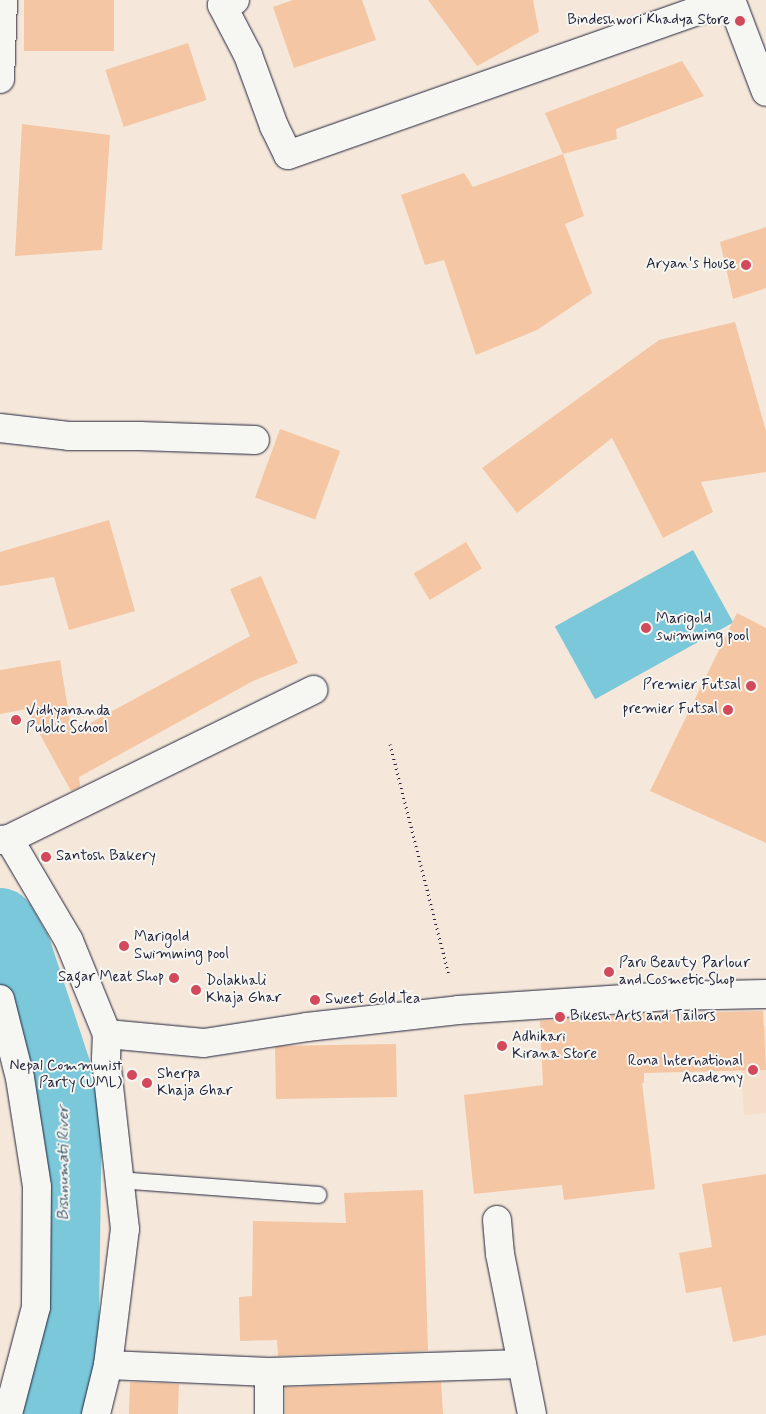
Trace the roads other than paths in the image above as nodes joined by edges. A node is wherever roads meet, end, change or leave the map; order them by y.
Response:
1 (235, 0) edge
2 (729, 0) edge
3 (2, 1) edge
4 (0, 79) edge
5 (766, 92) edge
6 (0, 428) edge
7 (254, 440) dead end
8 (313, 690) dead end
9 (4, 840) edge
10 (766, 994) edge
11 (0, 999) edge
12 (106, 1034) junction
13 (119, 1180) junction
14 (318, 1195) dead end
15 (497, 1220) dead end
16 (522, 1364) junction
17 (108, 1365) junction
18 (269, 1372) junction
19 (8, 1414) edge
20 (96, 1414) edge
21 (269, 1414) edge
22 (532, 1414) edge

1 - 2 street
2 - 5 street
3 - 4 street
6 - 7 street
8 - 9 street
9 - 12 street
10 - 12 street
11 - 19 street
12 - 13 street
13 - 14 lane
13 - 17 street
15 - 16 street
16 - 18 street
16 - 22 street
17 - 18 street
17 - 20 street
18 - 21 street

